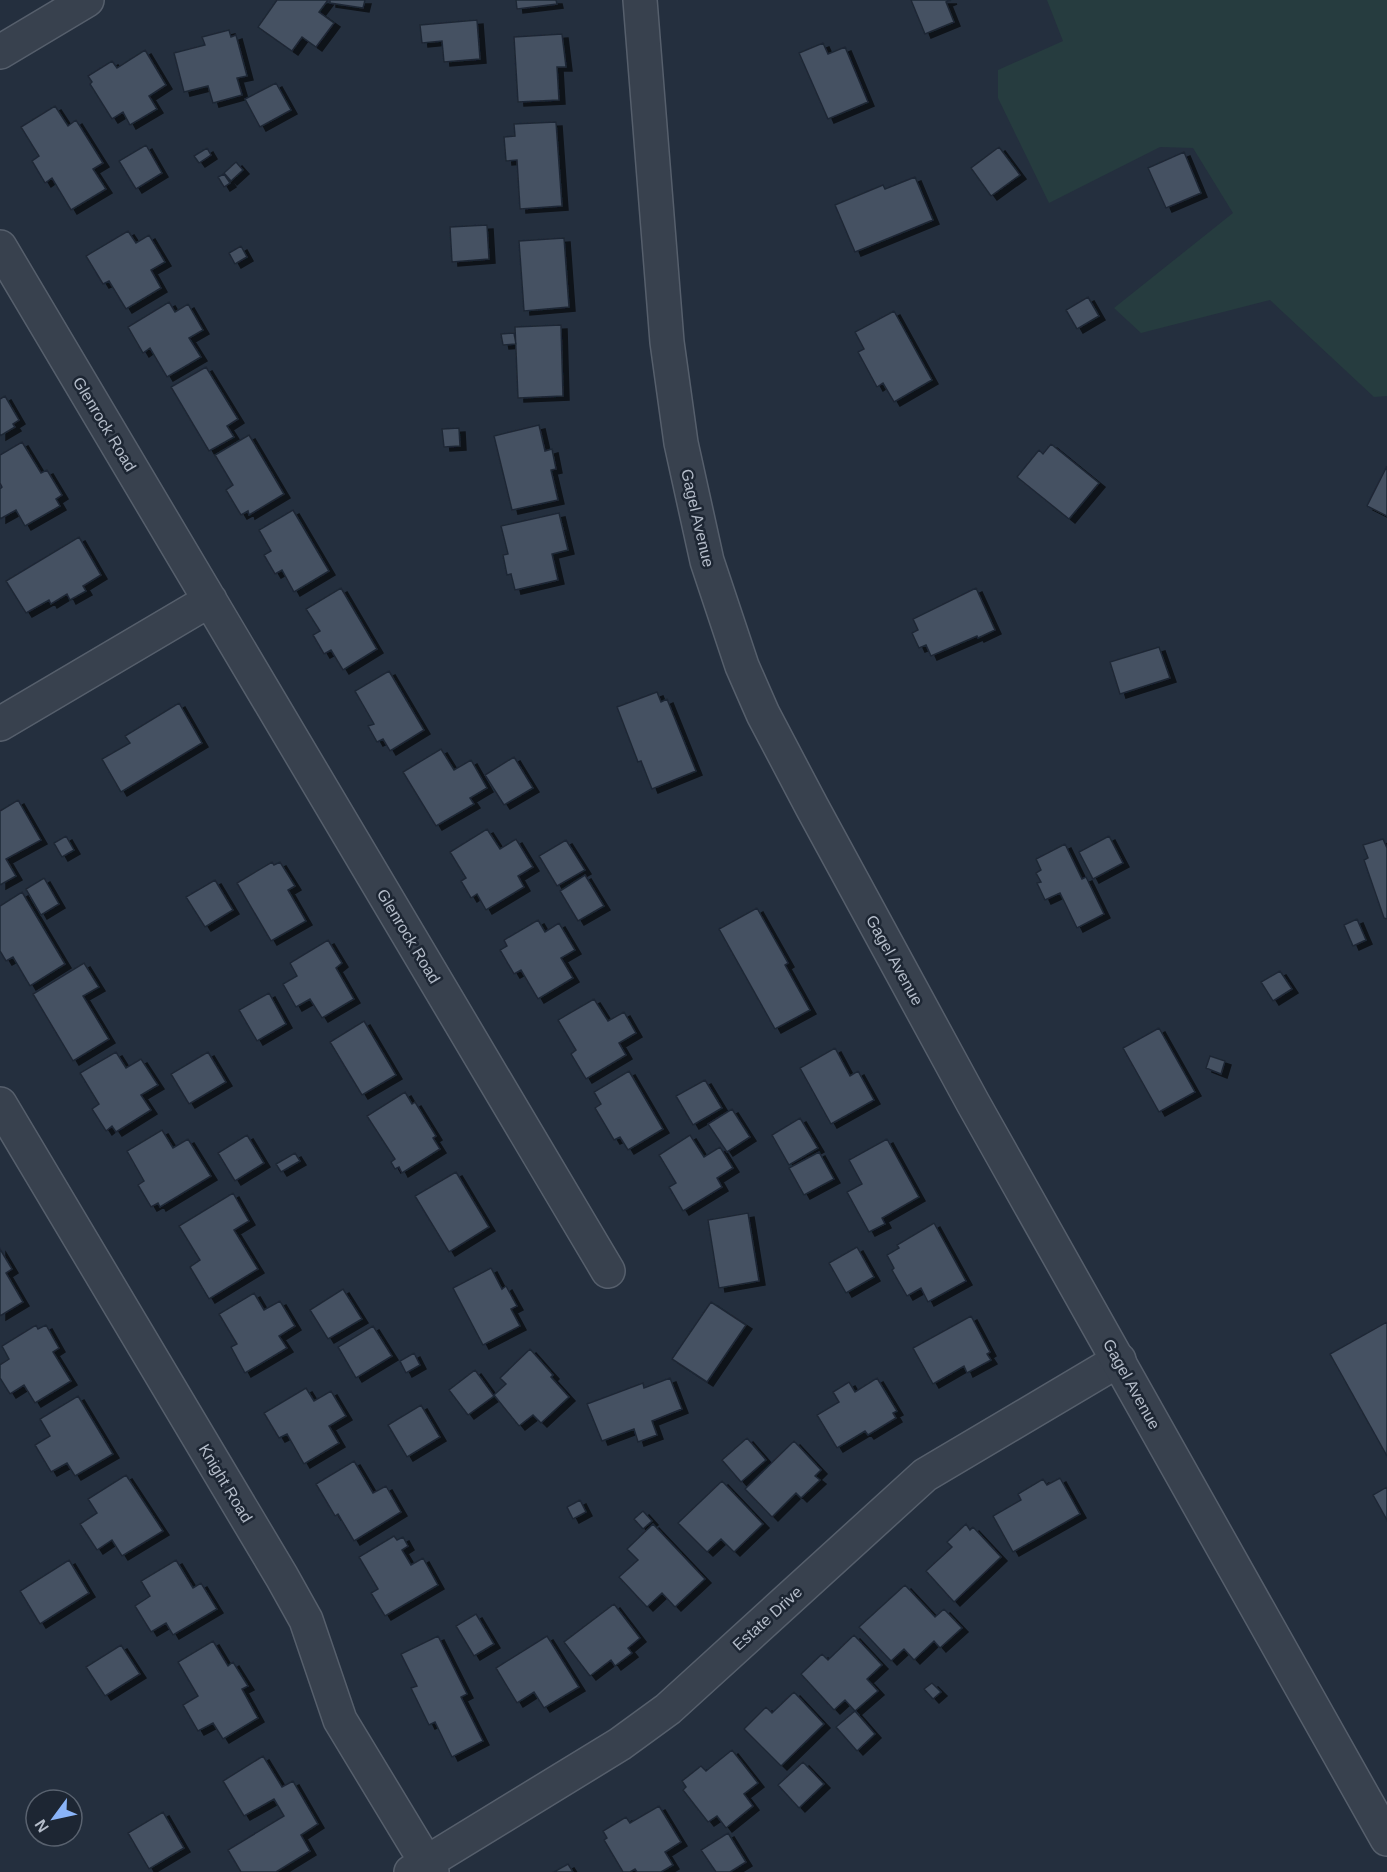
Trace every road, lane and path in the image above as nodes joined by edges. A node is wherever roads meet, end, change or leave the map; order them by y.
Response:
1 (87, 0) edge
2 (640, 0) edge
3 (0, 52) edge
4 (0, 247) edge
5 (210, 600) junction
6 (0, 724) edge
7 (0, 1104) edge
8 (608, 1271) dead end
9 (1119, 1359) junction
10 (1387, 1839) edge
11 (423, 1869) edge

1 - 3 street
2 - 9 street, Gagel Avenue
4 - 5 street, Glenrock Road
5 - 6 street
5 - 8 street, Glenrock Road
7 - 11 street, Knight Road
9 - 10 street, Gagel Avenue
9 - 11 street, Estate Drive

